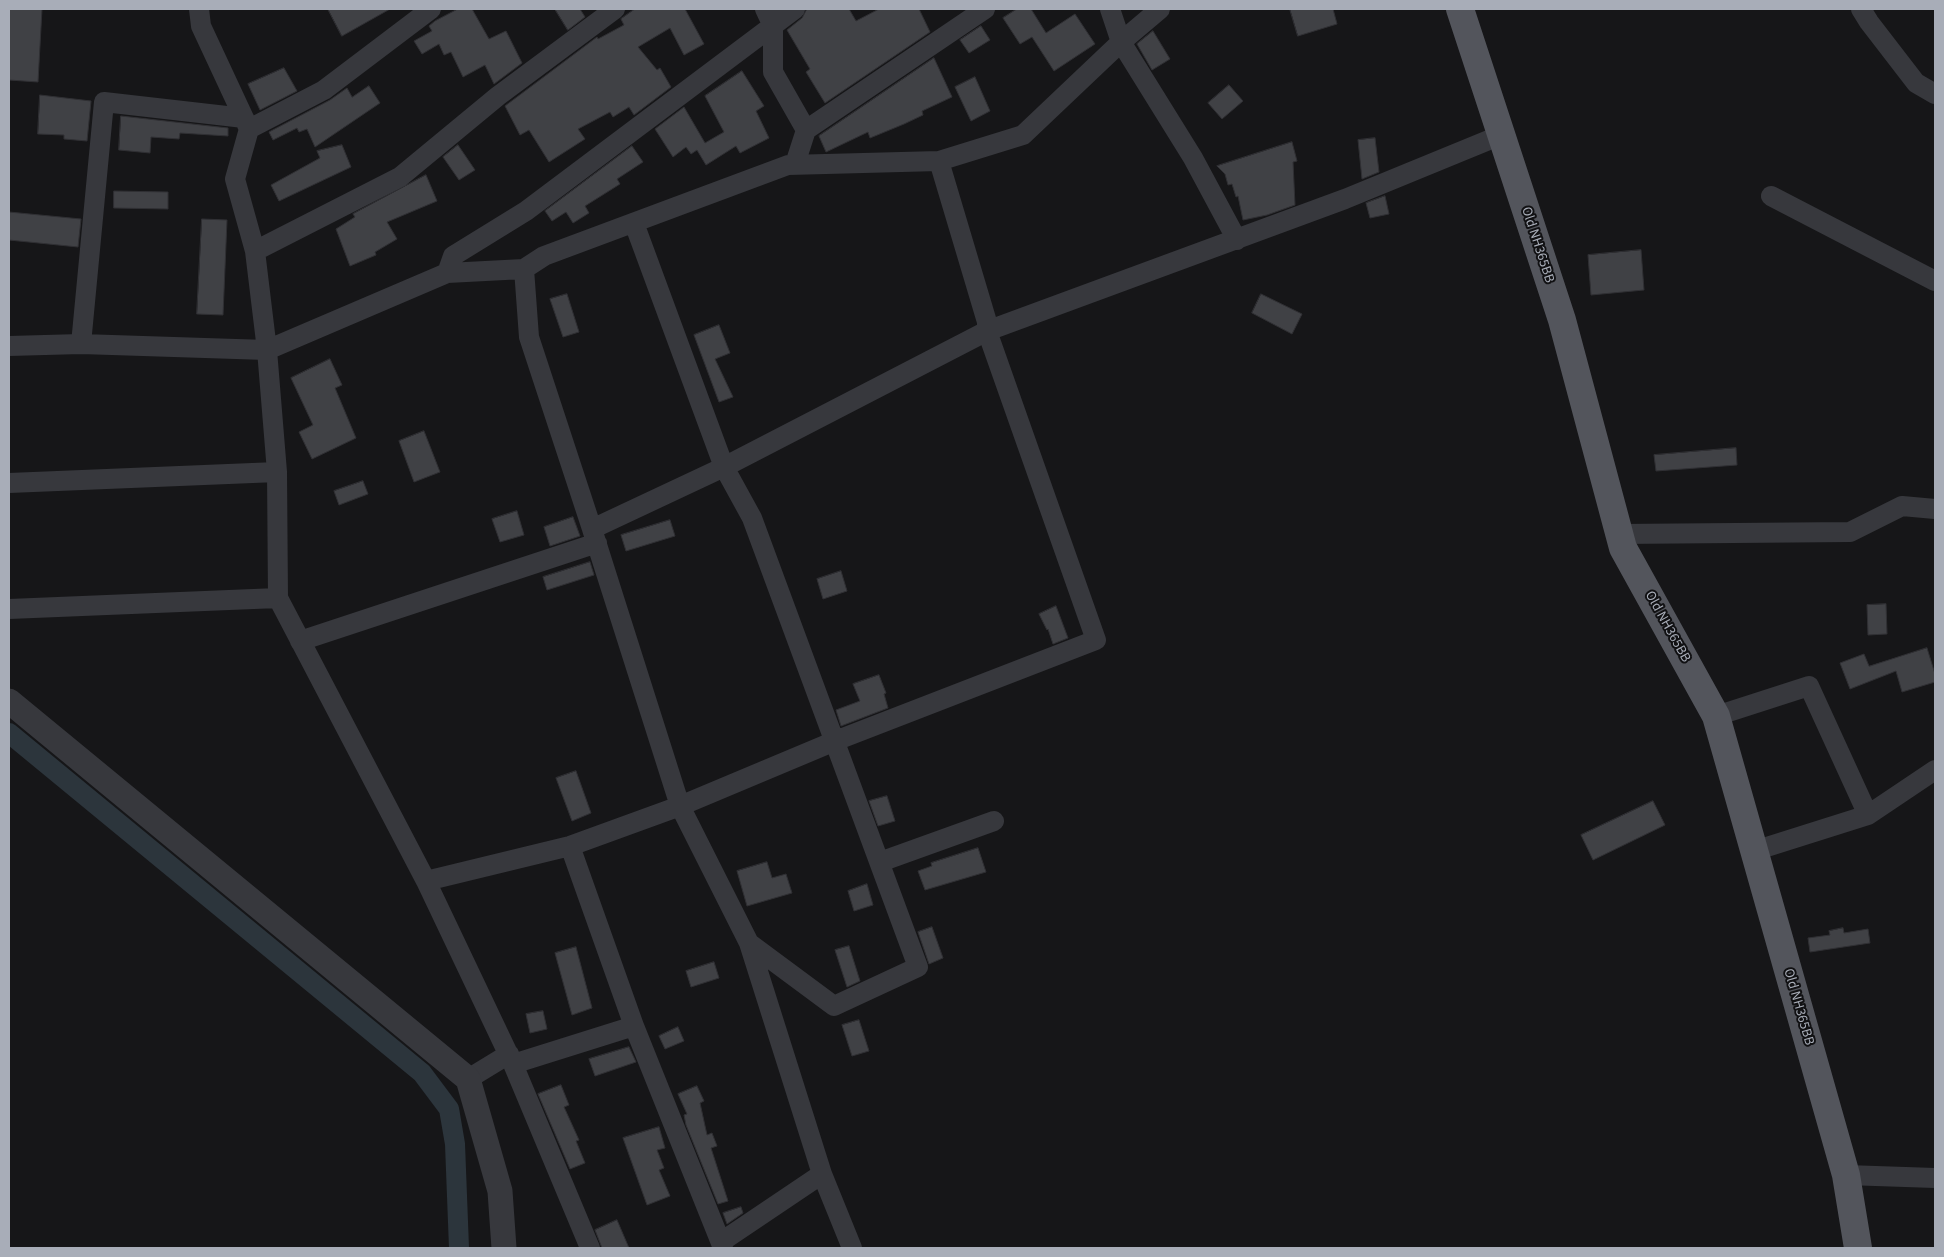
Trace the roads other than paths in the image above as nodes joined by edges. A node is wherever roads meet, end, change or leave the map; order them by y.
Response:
1 (200, 9) edge
2 (431, 9) edge
3 (615, 9) edge
4 (795, 9) edge
5 (984, 9) edge
6 (1110, 9) edge
7 (1160, 9) edge
8 (1460, 9) edge
9 (1861, 9) edge
10 (769, 17) edge
11 (1121, 42) junction
12 (1935, 94) edge
13 (246, 123) junction
14 (806, 130) junction
15 (1500, 134) junction
16 (939, 161) junction
17 (795, 164) junction
18 (1772, 196) dead end
19 (634, 223) junction
20 (1236, 240) junction
21 (255, 250) junction
22 (524, 269) junction
23 (447, 273) junction
24 (1935, 281) edge
25 (987, 331) junction
26 (81, 344) junction
27 (9, 346) edge
28 (267, 350) junction
29 (724, 467) junction
30 (277, 472) junction
31 (9, 483) edge
32 (1935, 509) edge
33 (1619, 534) junction
34 (594, 536) junction
35 (278, 598) junction
36 (9, 609) edge
37 (300, 641) junction
38 (9, 701) edge
39 (1716, 716) junction
40 (835, 740) junction
41 (1935, 770) edge
42 (680, 806) junction
43 (1868, 815) junction
44 (994, 821) dead end
45 (570, 846) junction
46 (1754, 851) junction
47 (880, 862) junction
48 (426, 881) junction
49 (749, 943) junction
50 (634, 1026) junction
51 (511, 1059) junction
52 (468, 1079) junction
53 (822, 1174) junction
54 (1846, 1176) junction
55 (1935, 1178) edge
56 (722, 1245) edge
57 (504, 1248) edge
58 (590, 1248) edge
59 (852, 1248) edge
60 (1858, 1248) edge

1 - 13 street
2 - 13 street
3 - 21 street
4 - 10 street
5 - 14 street
6 - 11 street
7 - 11 street
8 - 15 main road, Old NH365BB
9 - 12 street
10 - 14 street
10 - 23 street
11 - 16 street
11 - 20 street
13 - 21 street
13 - 26 street
14 - 17 street
15 - 20 street
15 - 33 main road, Old NH365BB
16 - 17 street
16 - 25 street
17 - 19 street
18 - 24 street
19 - 22 street
19 - 29 street
20 - 25 street
21 - 28 street
22 - 23 street
22 - 34 street
23 - 28 street
25 - 29 street
25 - 40 street
26 - 27 street
26 - 28 street
28 - 30 street
29 - 34 street
29 - 40 street
30 - 31 street
30 - 35 street
32 - 33 street
33 - 39 main road, Old NH365BB
34 - 37 street
34 - 42 street
35 - 36 street
35 - 37 street
37 - 48 street
38 - 52 street
39 - 43 street
39 - 46 main road, Old NH365BB
40 - 42 street
40 - 47 street
41 - 43 street
42 - 45 street
42 - 49 street
43 - 46 street
44 - 47 street
45 - 48 street
45 - 50 street
46 - 54 main road, Old NH365BB
47 - 49 street
48 - 51 street
49 - 53 street
50 - 51 street
50 - 56 street
51 - 52 street
51 - 58 street
52 - 57 street
53 - 56 street
53 - 59 street
54 - 55 street
54 - 60 main road, Old NH365BB

